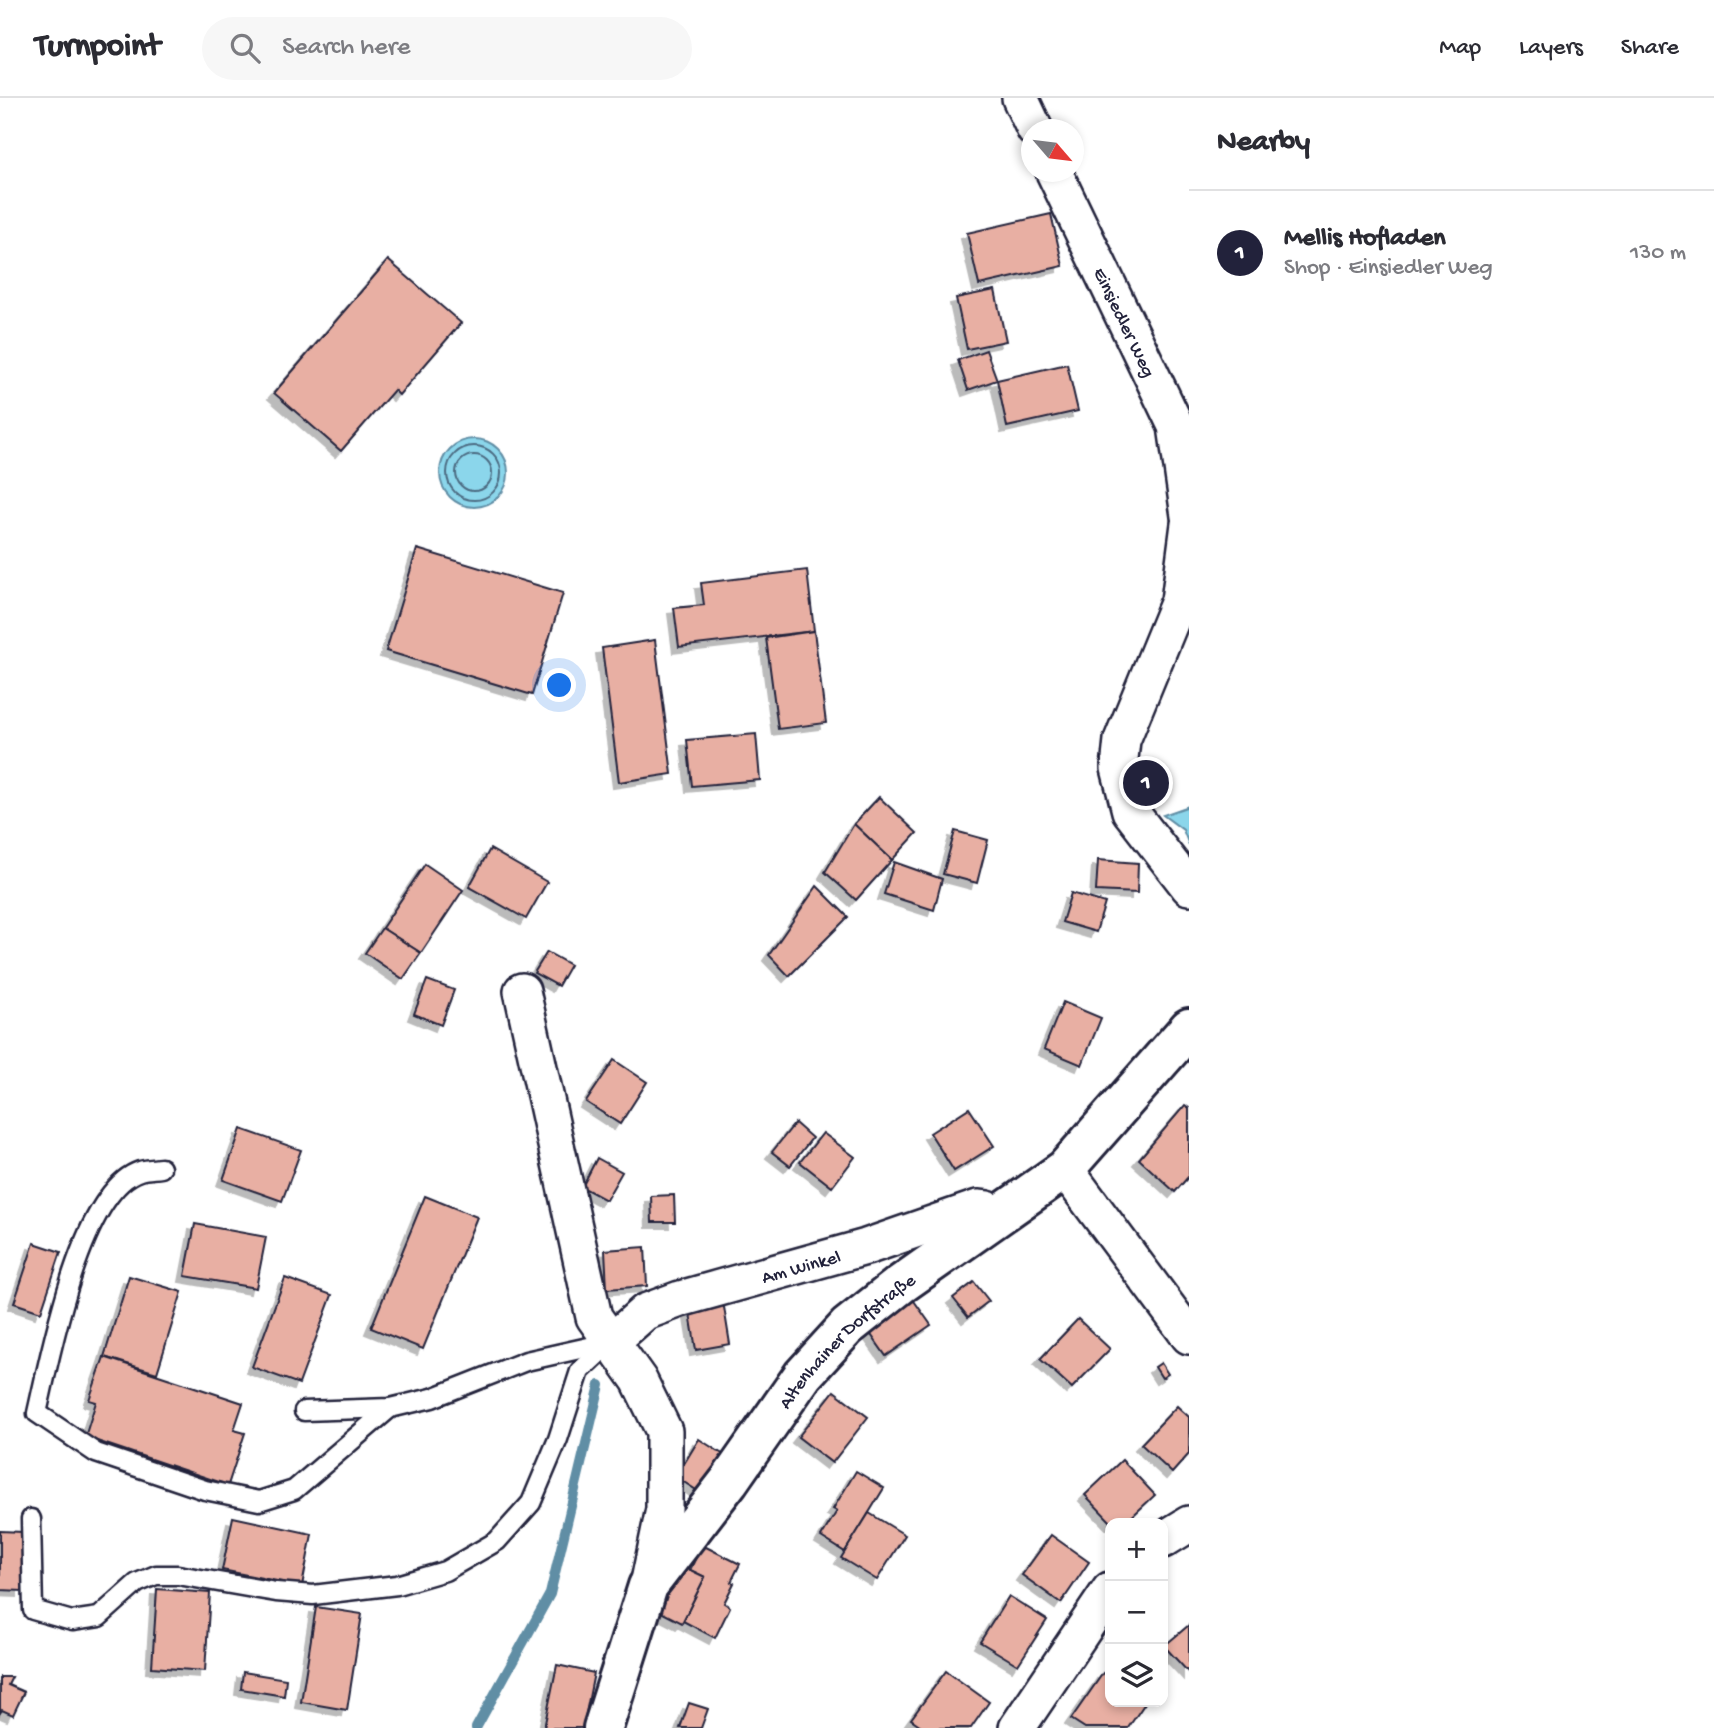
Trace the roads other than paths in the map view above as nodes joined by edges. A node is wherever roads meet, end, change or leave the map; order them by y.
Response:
1 (1020, 98) edge
2 (1030, 119) edge
3 (1059, 182) edge
4 (1189, 516) edge
5 (1189, 524) edge
6 (1189, 887) edge
7 (522, 991) dead end
8 (1189, 1028) edge
9 (161, 1168) dead end
10 (1065, 1169) junction
11 (998, 1217) junction
12 (1189, 1336) edge
13 (611, 1342) junction
14 (390, 1408) junction
15 (304, 1411) dead end
16 (31, 1518) dead end
17 (1189, 1524) edge
18 (1168, 1537) edge
19 (648, 1586) junction
20 (1105, 1597) edge
21 (603, 1728) edge
22 (1017, 1728) edge

1 - 2 street
3 - 4 street, Einsiedler Weg
5 - 6 street
7 - 13 street
8 - 10 street, Altenhainer Dorfstraße
9 - 14 lane
10 - 11 street, Altenhainer Dorfstraße
10 - 12 street
11 - 13 street, Am Winkel
11 - 19 street, Altenhainer Dorfstraße
13 - 14 lane
13 - 16 lane
13 - 19 street
14 - 15 lane
17 - 18 street
19 - 21 street, Altenhainer Dorfstraße
20 - 22 street

